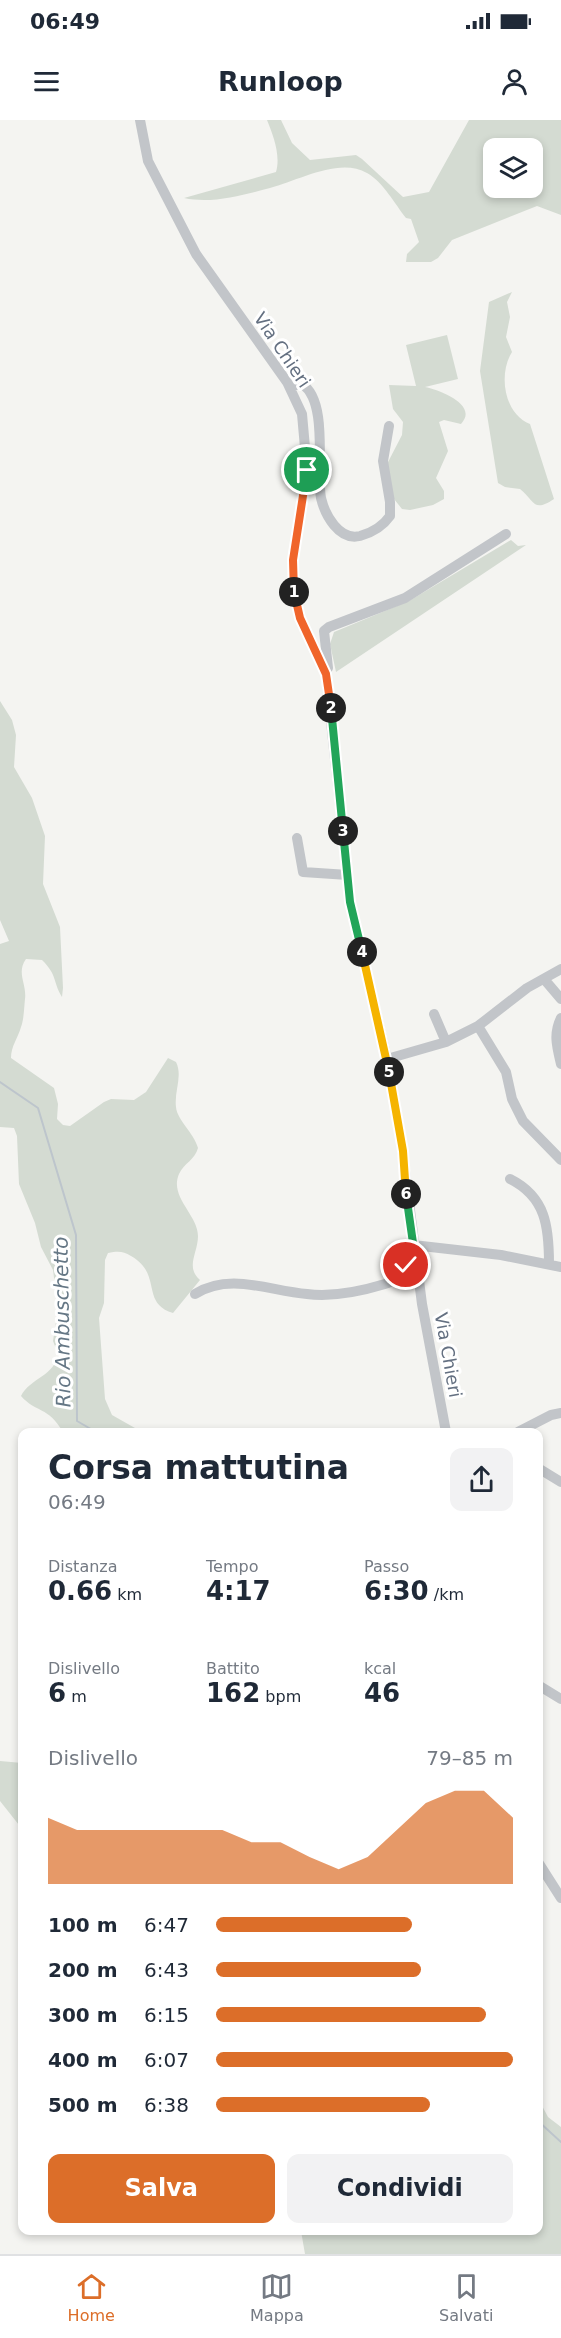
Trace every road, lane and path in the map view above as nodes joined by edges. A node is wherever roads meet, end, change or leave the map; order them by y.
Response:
1 (140, 120) edge
2 (290, 386) junction
3 (389, 426) dead end
4 (506, 534) dead end
5 (326, 674) junction
6 (297, 838) dead end
7 (348, 875) junction
8 (561, 969) edge
9 (544, 979) junction
10 (561, 999) edge
11 (434, 1014) dead end
12 (561, 1018) edge
13 (478, 1026) junction
14 (446, 1042) junction
15 (387, 1059) junction
16 (561, 1064) edge
17 (561, 1160) edge
18 (510, 1179) dead end
19 (413, 1245) junction
20 (415, 1257) junction
21 (549, 1264) junction
22 (561, 1267) edge
23 (195, 1294) dead end
24 (561, 1413) edge
25 (445, 1428) edge
26 (526, 1428) edge
27 (543, 1471) edge
28 (561, 1482) edge
29 (543, 1688) edge
30 (561, 1699) edge
31 (543, 1870) edge
32 (561, 1898) edge

1 - 2 street, Via Chieri
2 - 3 street
2 - 5 street, Via Chieri
4 - 5 street
5 - 7 street, Via Chieri
6 - 7 street
7 - 15 street, Via Chieri
8 - 9 street
9 - 10 street
9 - 13 street
11 - 14 street
12 - 16 street
13 - 14 street
13 - 17 street
14 - 15 street
15 - 19 street, Via Chieri
18 - 21 street
19 - 20 street, Via Chieri
19 - 21 street
20 - 23 street
20 - 25 street, Via Chieri
21 - 22 street
24 - 26 street
27 - 28 street
29 - 30 street
31 - 32 street

